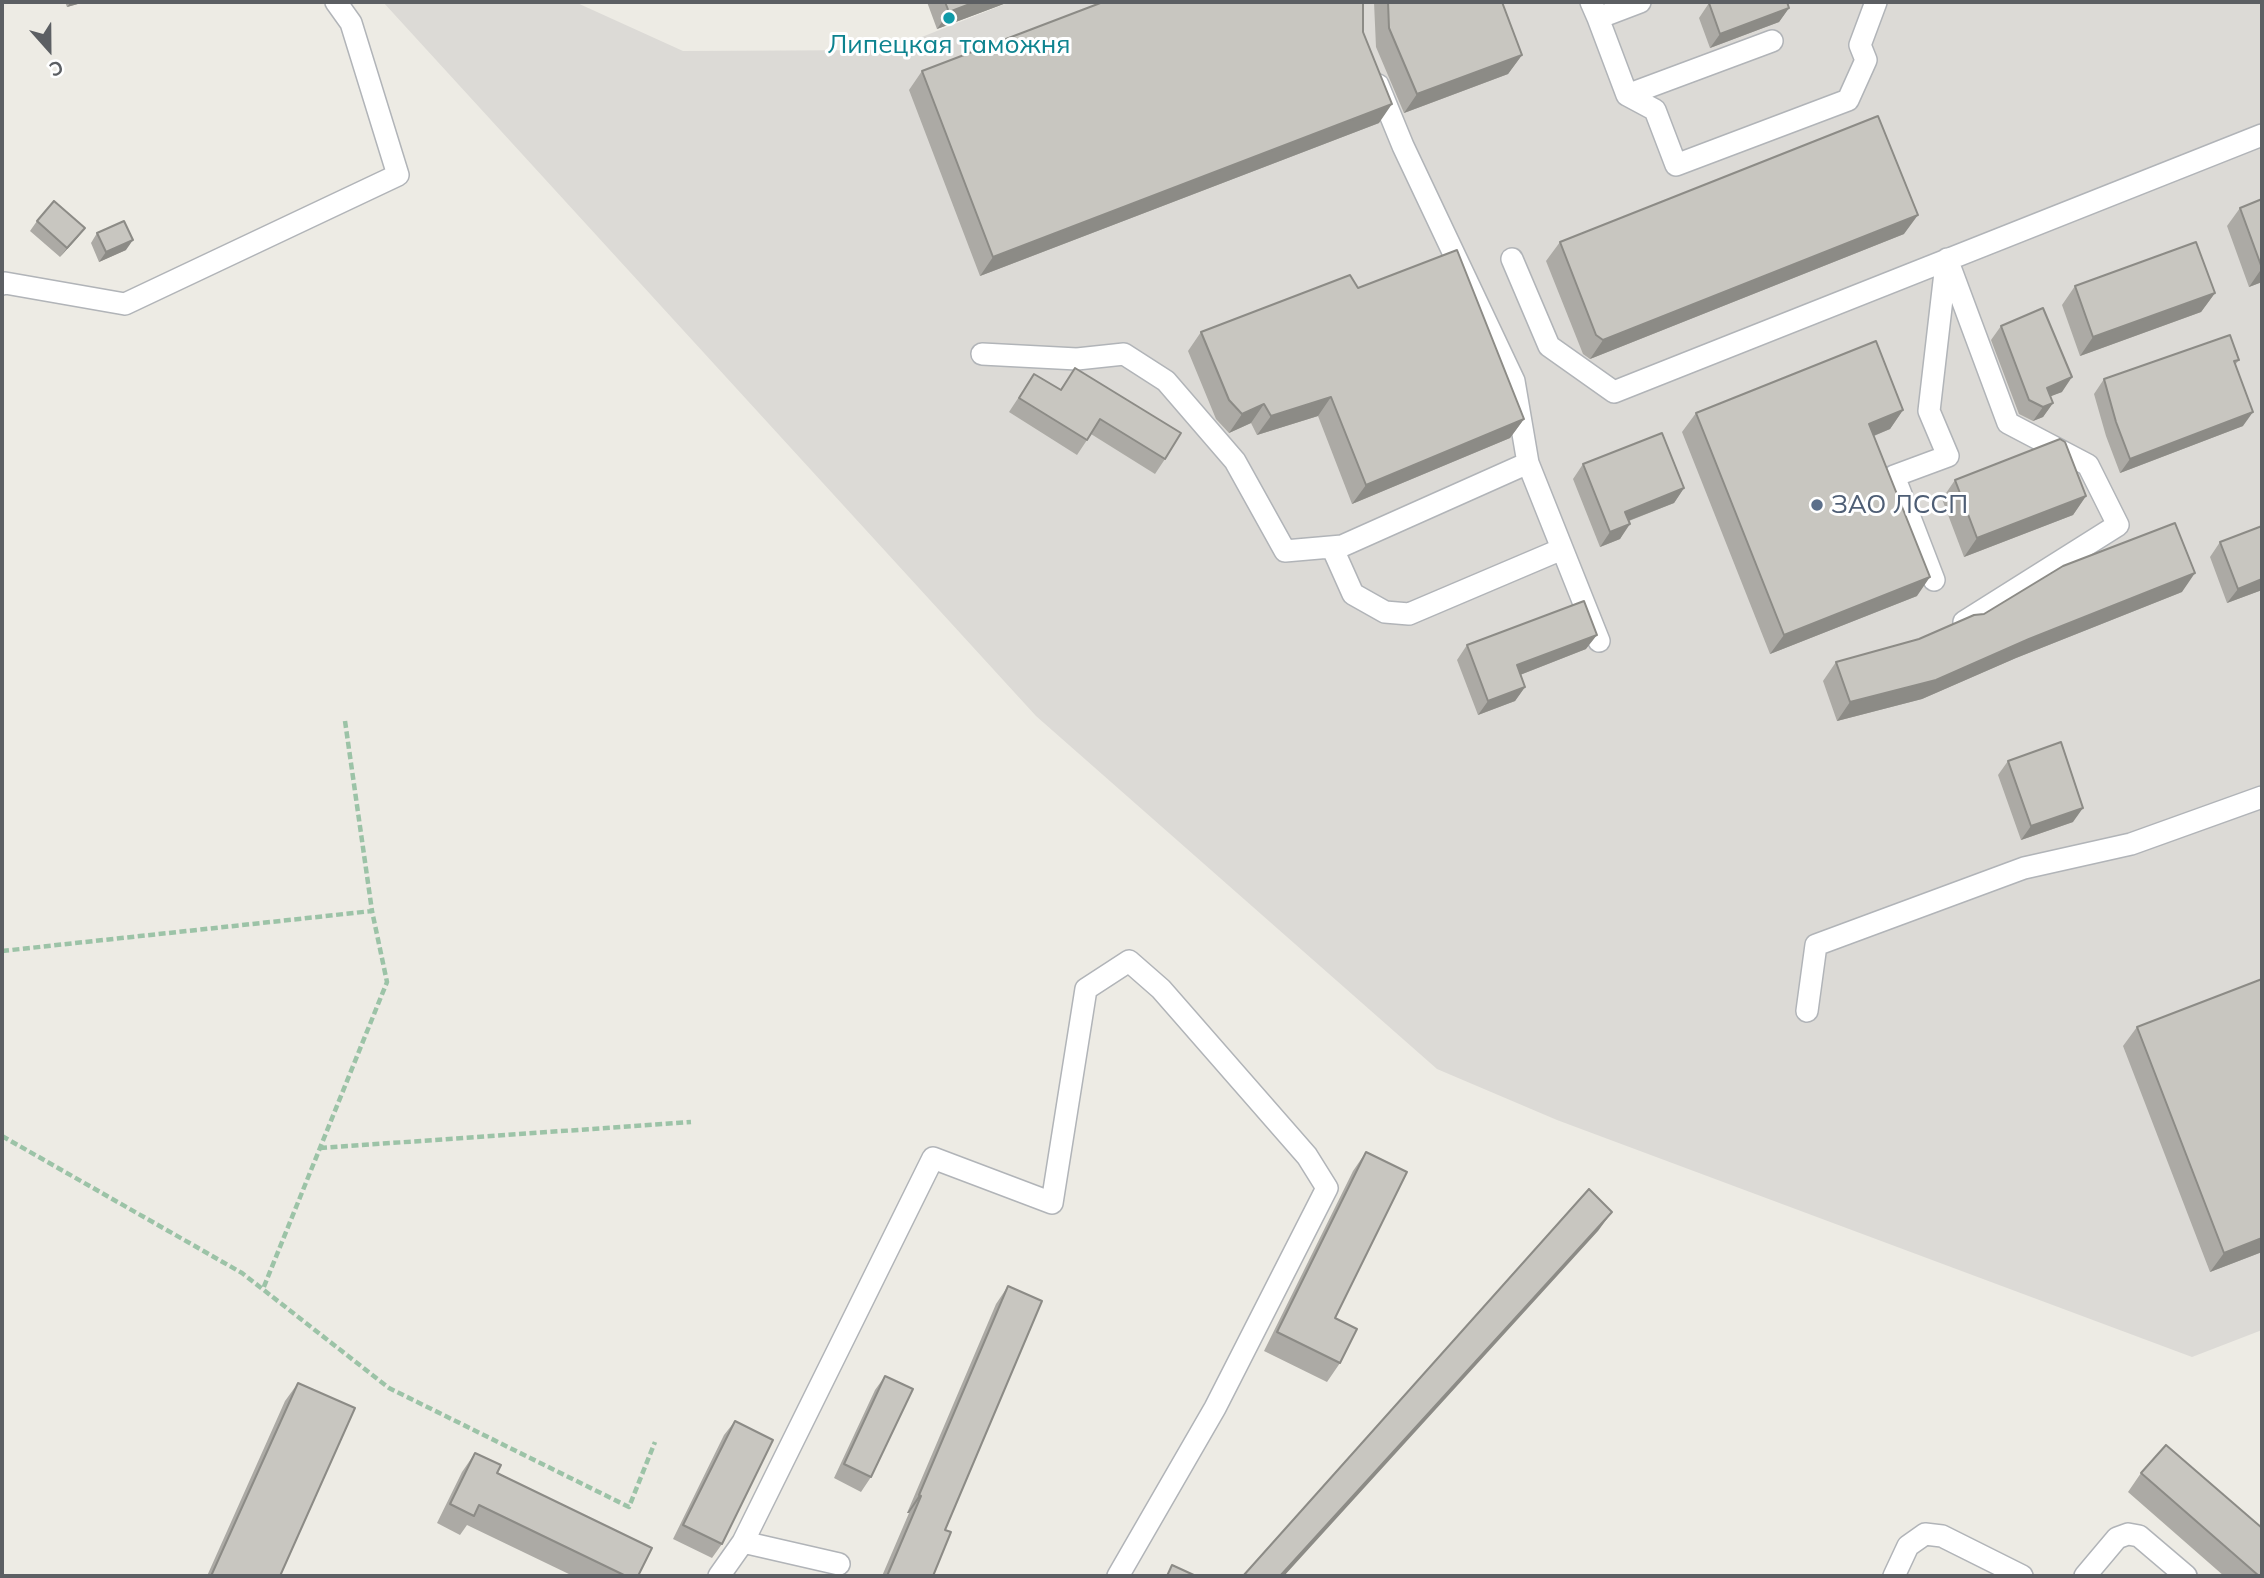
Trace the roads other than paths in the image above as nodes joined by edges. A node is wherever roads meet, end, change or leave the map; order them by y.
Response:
1 (336, 2) edge
2 (1640, 2) edge
3 (1876, 2) edge
4 (1594, 10) edge
5 (1772, 41) dead end
6 (1368, 62) edge
7 (1627, 95) junction
8 (2262, 135) edge
9 (1947, 258) junction
10 (1512, 259) dead end
11 (2, 284) edge
12 (982, 354) dead end
13 (1528, 463) junction
14 (1332, 547) junction
15 (1563, 549) junction
16 (1934, 580) dead end
17 (1964, 622) edge
18 (1599, 641) edge
19 (2262, 797) edge
20 (1807, 1011) dead end
21 (743, 1542) junction
22 (839, 1564) dead end
23 (719, 1576) edge
24 (1118, 1576) edge
25 (1894, 1576) edge
26 (2022, 1576) edge
27 (2085, 1576) edge
28 (2186, 1576) edge

1 - 11 street
2 - 4 street
3 - 7 street
4 - 7 street
5 - 7 street
6 - 13 street
8 - 9 street
9 - 10 street
9 - 16 street
9 - 17 street
12 - 14 street
13 - 14 street
13 - 15 street
14 - 15 street
15 - 18 street
19 - 20 street
21 - 22 street
21 - 23 street
21 - 24 street
25 - 26 street
27 - 28 street

